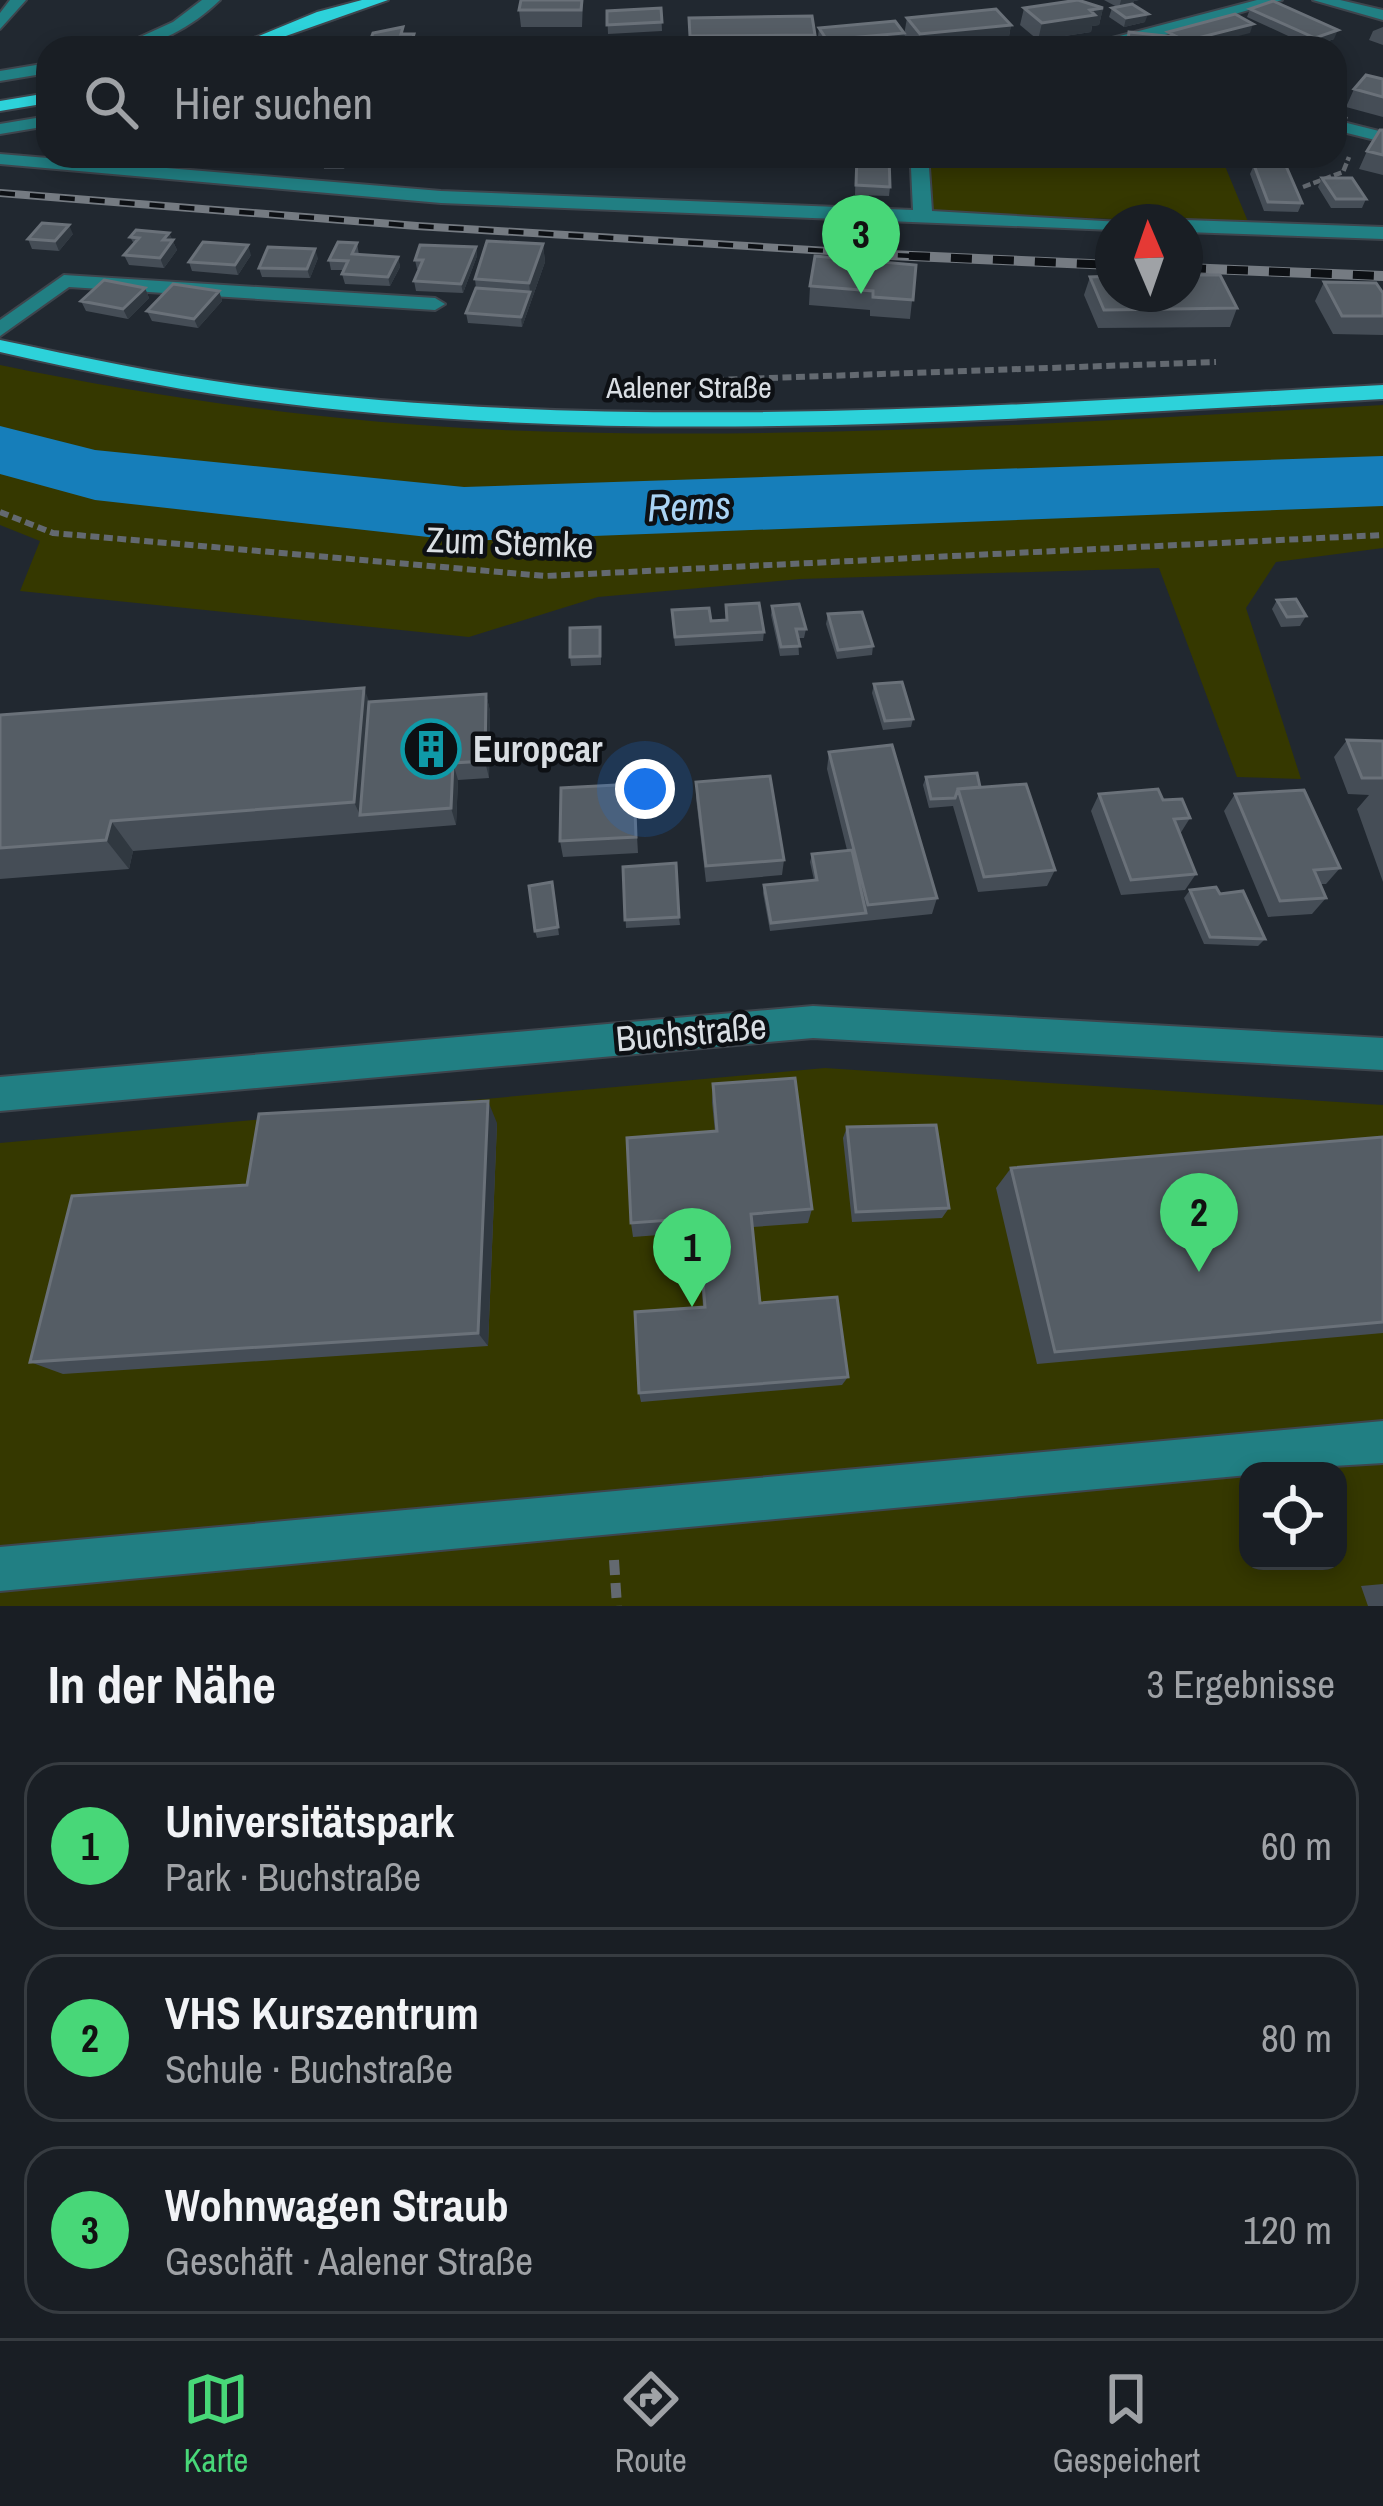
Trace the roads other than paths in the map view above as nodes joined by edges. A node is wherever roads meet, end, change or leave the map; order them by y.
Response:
1 (18, 0) edge
2 (212, 0) edge
3 (380, 0) edge
4 (1274, 0) edge
5 (1321, 0) edge
6 (1383, 15) edge
7 (0, 24) edge
8 (152, 36) edge
9 (269, 36) edge
10 (1146, 36) edge
11 (36, 70) edge
12 (0, 76) edge
13 (36, 100) edge
14 (0, 106) edge
15 (36, 123) edge
16 (1347, 128) edge
17 (0, 130) edge
18 (1383, 137) edge
19 (0, 159) edge
20 (36, 162) edge
21 (104, 168) edge
22 (920, 168) dead end
23 (923, 218) junction
24 (1095, 223) edge
25 (1203, 227) edge
26 (1383, 233) edge
27 (435, 304) dead end
28 (0, 330) edge
29 (0, 346) edge
30 (1383, 392) edge
31 (1383, 1054) edge
32 (0, 1094) edge
33 (1383, 1442) edge
34 (0, 1569) edge

1 - 7 street
2 - 8 street
3 - 9 main road
4 - 10 street
5 - 6 street
11 - 12 street
13 - 14 main road
15 - 17 street
16 - 18 street
19 - 20 street
21 - 23 street
22 - 23 street
23 - 24 street
25 - 26 street
27 - 28 street
29 - 30 main road, Aalener Straße
31 - 32 street, Buchstraße
33 - 34 street

